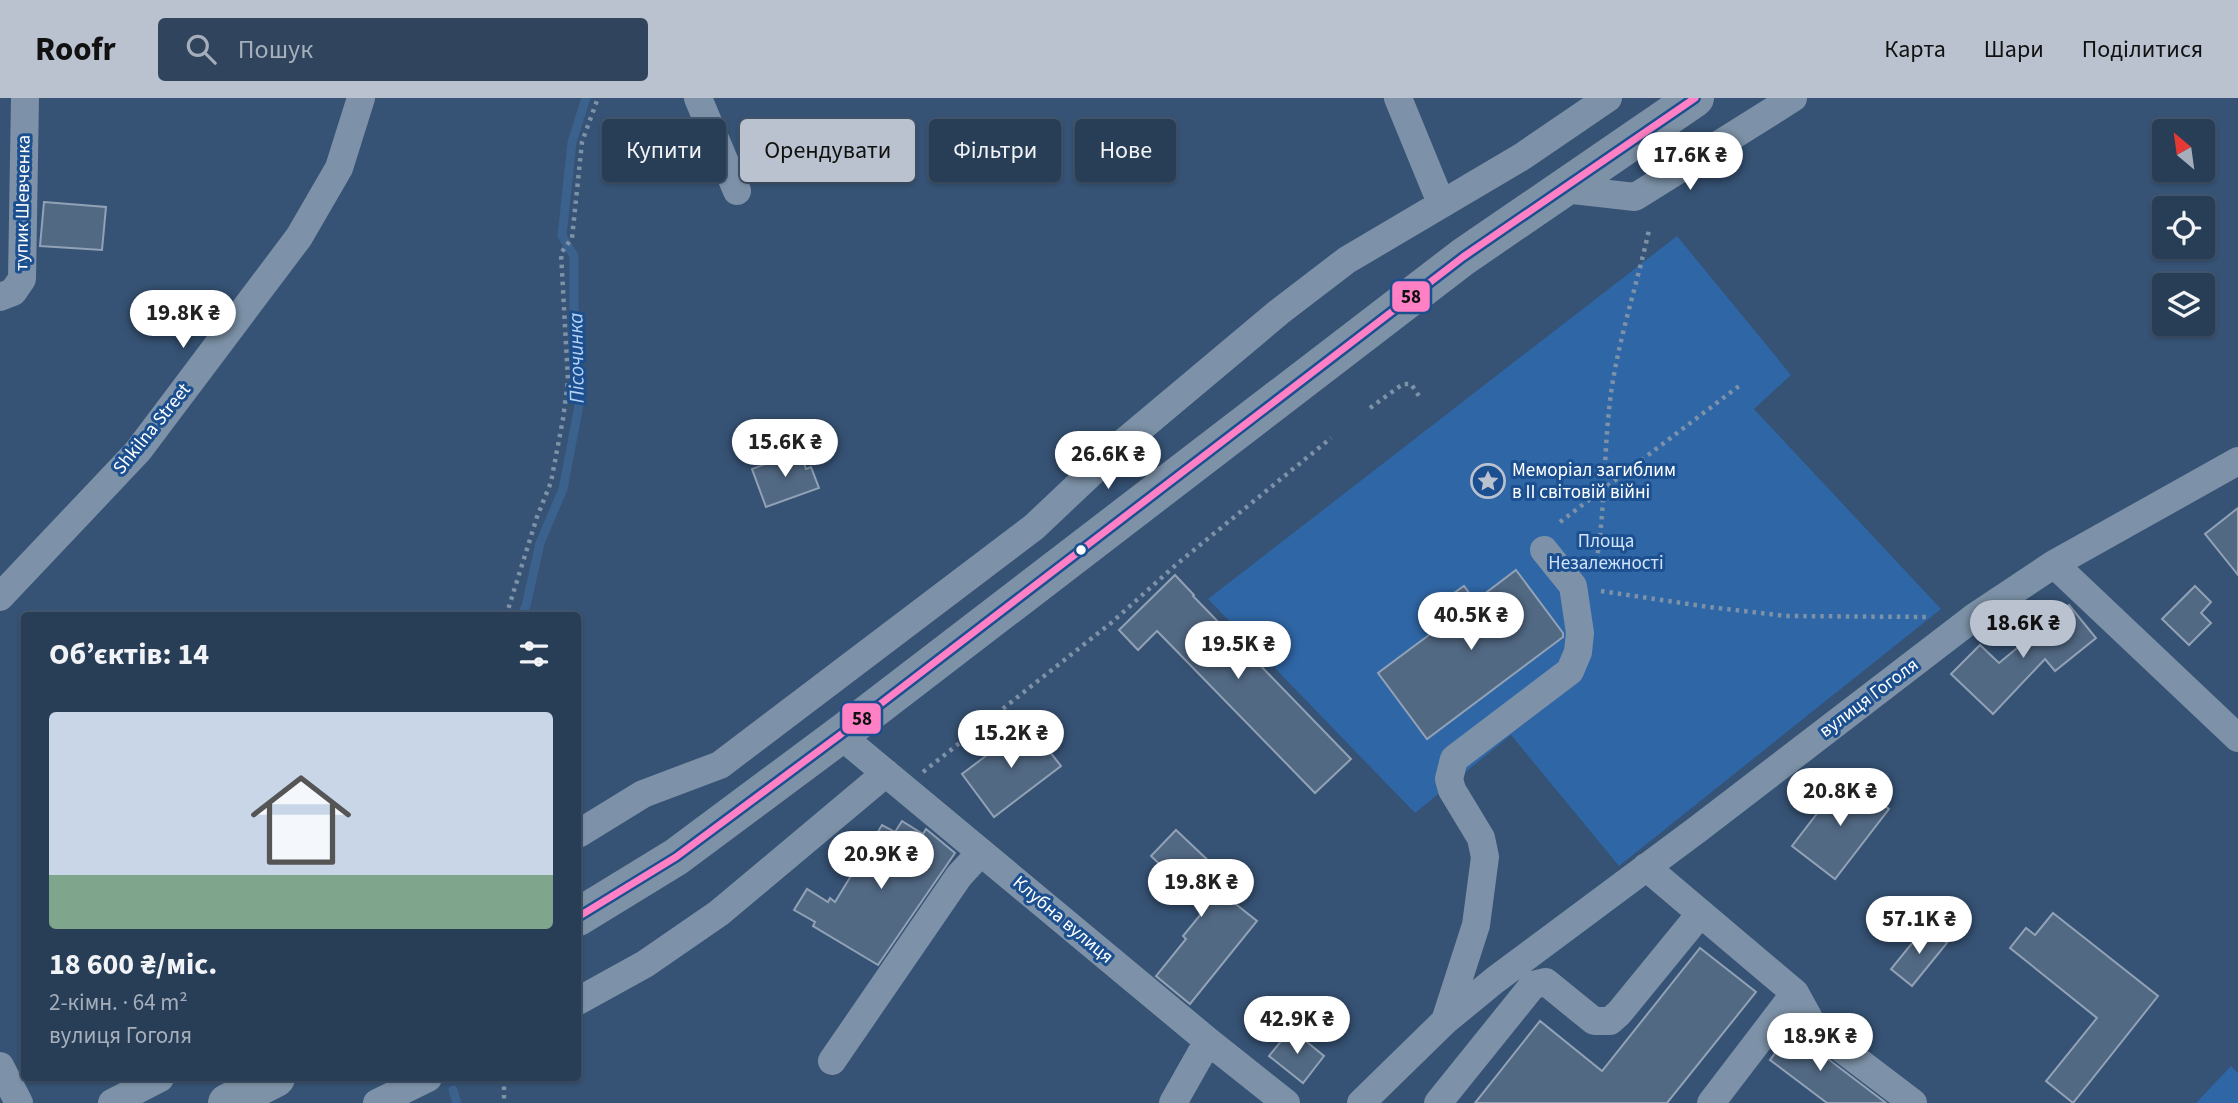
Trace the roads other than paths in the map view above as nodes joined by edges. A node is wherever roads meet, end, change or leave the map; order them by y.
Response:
1 (25, 98) edge
2 (360, 98) edge
3 (698, 98) edge
4 (1398, 98) edge
5 (1608, 98) edge
6 (1695, 98) edge
7 (1793, 98) edge
8 (1564, 188) junction
9 (737, 191) dead end
10 (1441, 203) junction
11 (0, 297) edge
12 (2238, 461) edge
13 (1544, 550) dead end
14 (2054, 564) junction
15 (0, 597) edge
16 (841, 735) junction
17 (2238, 738) edge
18 (895, 780) junction
19 (581, 832) edge
20 (981, 852) junction
21 (1646, 867) junction
22 (1700, 914) junction
23 (581, 915) edge
24 (1796, 993) junction
25 (581, 999) edge
26 (1446, 1021) junction
27 (1208, 1041) junction
28 (832, 1061) dead end
29 (0, 1066) edge
30 (154, 1081) edge
31 (270, 1081) edge
32 (422, 1081) edge
33 (19, 1103) edge
34 (113, 1103) edge
35 (227, 1103) edge
36 (377, 1103) edge
37 (1173, 1103) edge
38 (1286, 1103) edge
39 (1361, 1103) edge
40 (1437, 1103) edge
41 (1711, 1103) edge
42 (1913, 1103) edge

1 - 11 street, тупик Шевченка
2 - 15 street, Shkilna Street
3 - 9 street
4 - 10 street
5 - 10 street
6 - 8 highway
7 - 8 street
8 - 16 highway
10 - 19 street
12 - 14 street, вулиця Гоголя
13 - 26 street
14 - 17 street
14 - 21 street, вулиця Гоголя
16 - 18 street, Клубна вулиця
16 - 23 highway
18 - 20 street, Клубна вулиця
18 - 25 street
20 - 27 street, Клубна вулиця
20 - 28 street
21 - 22 street
21 - 26 street, вулиця Гоголя
22 - 24 street
22 - 40 street
24 - 41 street
24 - 42 street
26 - 39 street, вулиця Гоголя
27 - 37 street
27 - 38 street, Клубна вулиця
29 - 33 street
30 - 34 street
31 - 35 highway
32 - 36 street

